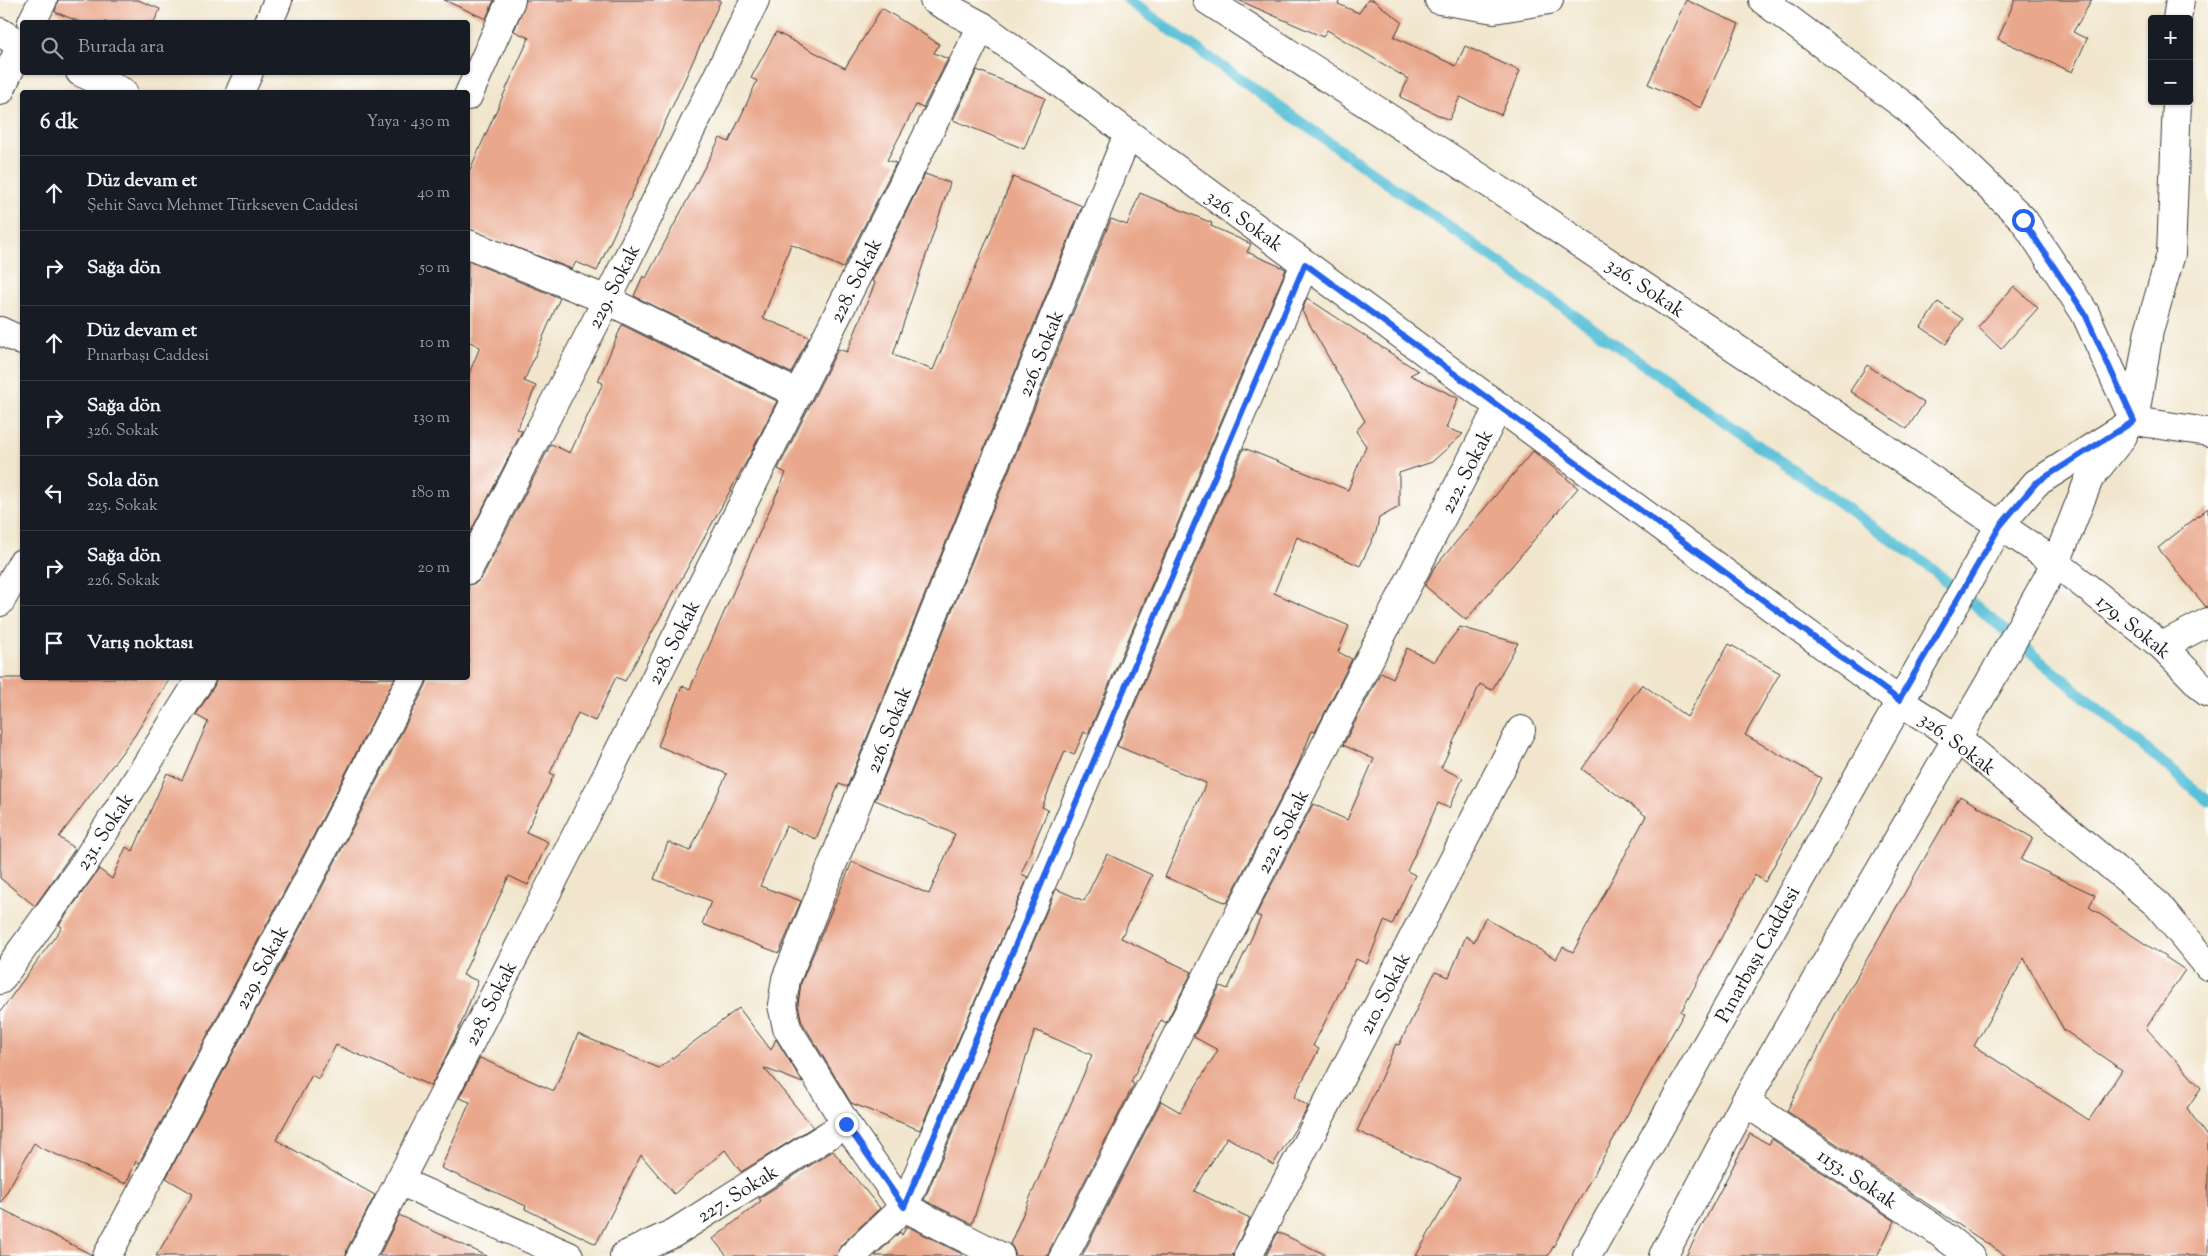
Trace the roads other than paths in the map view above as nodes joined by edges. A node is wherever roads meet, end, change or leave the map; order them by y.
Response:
1 (42, 0) edge
2 (278, 0) edge
3 (511, 0) edge
4 (755, 0) edge
5 (934, 0) edge
6 (1207, 0) edge
7 (1439, 0) edge
8 (1549, 0) edge
9 (1763, 0) edge
10 (2180, 0) edge
11 (2178, 15) edge
12 (30, 20) edge
13 (270, 20) edge
14 (982, 26) junction
15 (20, 38) edge
16 (86, 75) edge
17 (247, 75) edge
18 (119, 90) edge
19 (241, 90) edge
20 (0, 91) edge
21 (470, 92) edge
22 (2177, 105) edge
23 (1128, 134) junction
24 (470, 245) edge
25 (1305, 264) junction
26 (607, 300) junction
27 (0, 331) edge
28 (20, 340) edge
29 (798, 394) junction
30 (1499, 406) junction
31 (2134, 421) junction
32 (2208, 432) edge
33 (2000, 526) junction
34 (2056, 564) junction
35 (470, 566) edge
36 (20, 567) edge
37 (0, 602) edge
38 (2208, 622) edge
39 (2162, 646) junction
40 (199, 680) edge
41 (411, 680) edge
42 (2208, 693) edge
43 (1899, 700) junction
44 (1521, 730) dead end
45 (1957, 738) junction
46 (2208, 966) edge
47 (0, 980) edge
48 (1745, 1102) junction
49 (846, 1124) junction
50 (400, 1181) junction
51 (904, 1207) junction
52 (107, 1256) edge
53 (361, 1256) edge
54 (570, 1256) edge
55 (624, 1256) edge
56 (852, 1256) edge
57 (1000, 1256) edge
58 (1064, 1256) edge
59 (1248, 1256) edge
60 (1587, 1256) edge
61 (1664, 1256) edge
62 (1970, 1256) edge

1 - 12 street
2 - 13 street
3 - 21 street
4 - 26 street, 229. Sokak
5 - 14 street, 326. Sokak
6 - 33 street, 326. Sokak
7 - 8 street
9 - 31 street
10 - 11 street
14 - 23 street, 326. Sokak
14 - 29 street, 228. Sokak
15 - 20 street
16 - 18 street
17 - 19 street
22 - 31 street
23 - 25 street, 326. Sokak
23 - 49 street, 226. Sokak
24 - 26 street
25 - 30 street, 326. Sokak
25 - 51 street
26 - 29 street
26 - 35 street, 229. Sokak
27 - 28 street
29 - 50 street, 228. Sokak
30 - 43 street, 326. Sokak
30 - 58 street, 222. Sokak
31 - 32 street
31 - 33 street, Pınarbaşı Caddesi
31 - 34 street
33 - 34 street, 326. Sokak
33 - 43 street, Pınarbaşı Caddesi
34 - 39 street, 179. Sokak
34 - 45 street
36 - 37 street
38 - 39 street
39 - 42 street, 179. Sokak
40 - 47 street, 231. Sokak
41 - 52 street, 229. Sokak
43 - 45 street, 326. Sokak
43 - 60 street, Pınarbaşı Caddesi
44 - 59 street, 210. Sokak
45 - 46 street, 326. Sokak
45 - 48 street
48 - 61 street
48 - 62 street, 1153. Sokak
49 - 51 street, 226. Sokak
49 - 55 street, 227. Sokak
50 - 53 street, 228. Sokak
50 - 54 street
51 - 56 street
51 - 57 street, 226. Sokak

